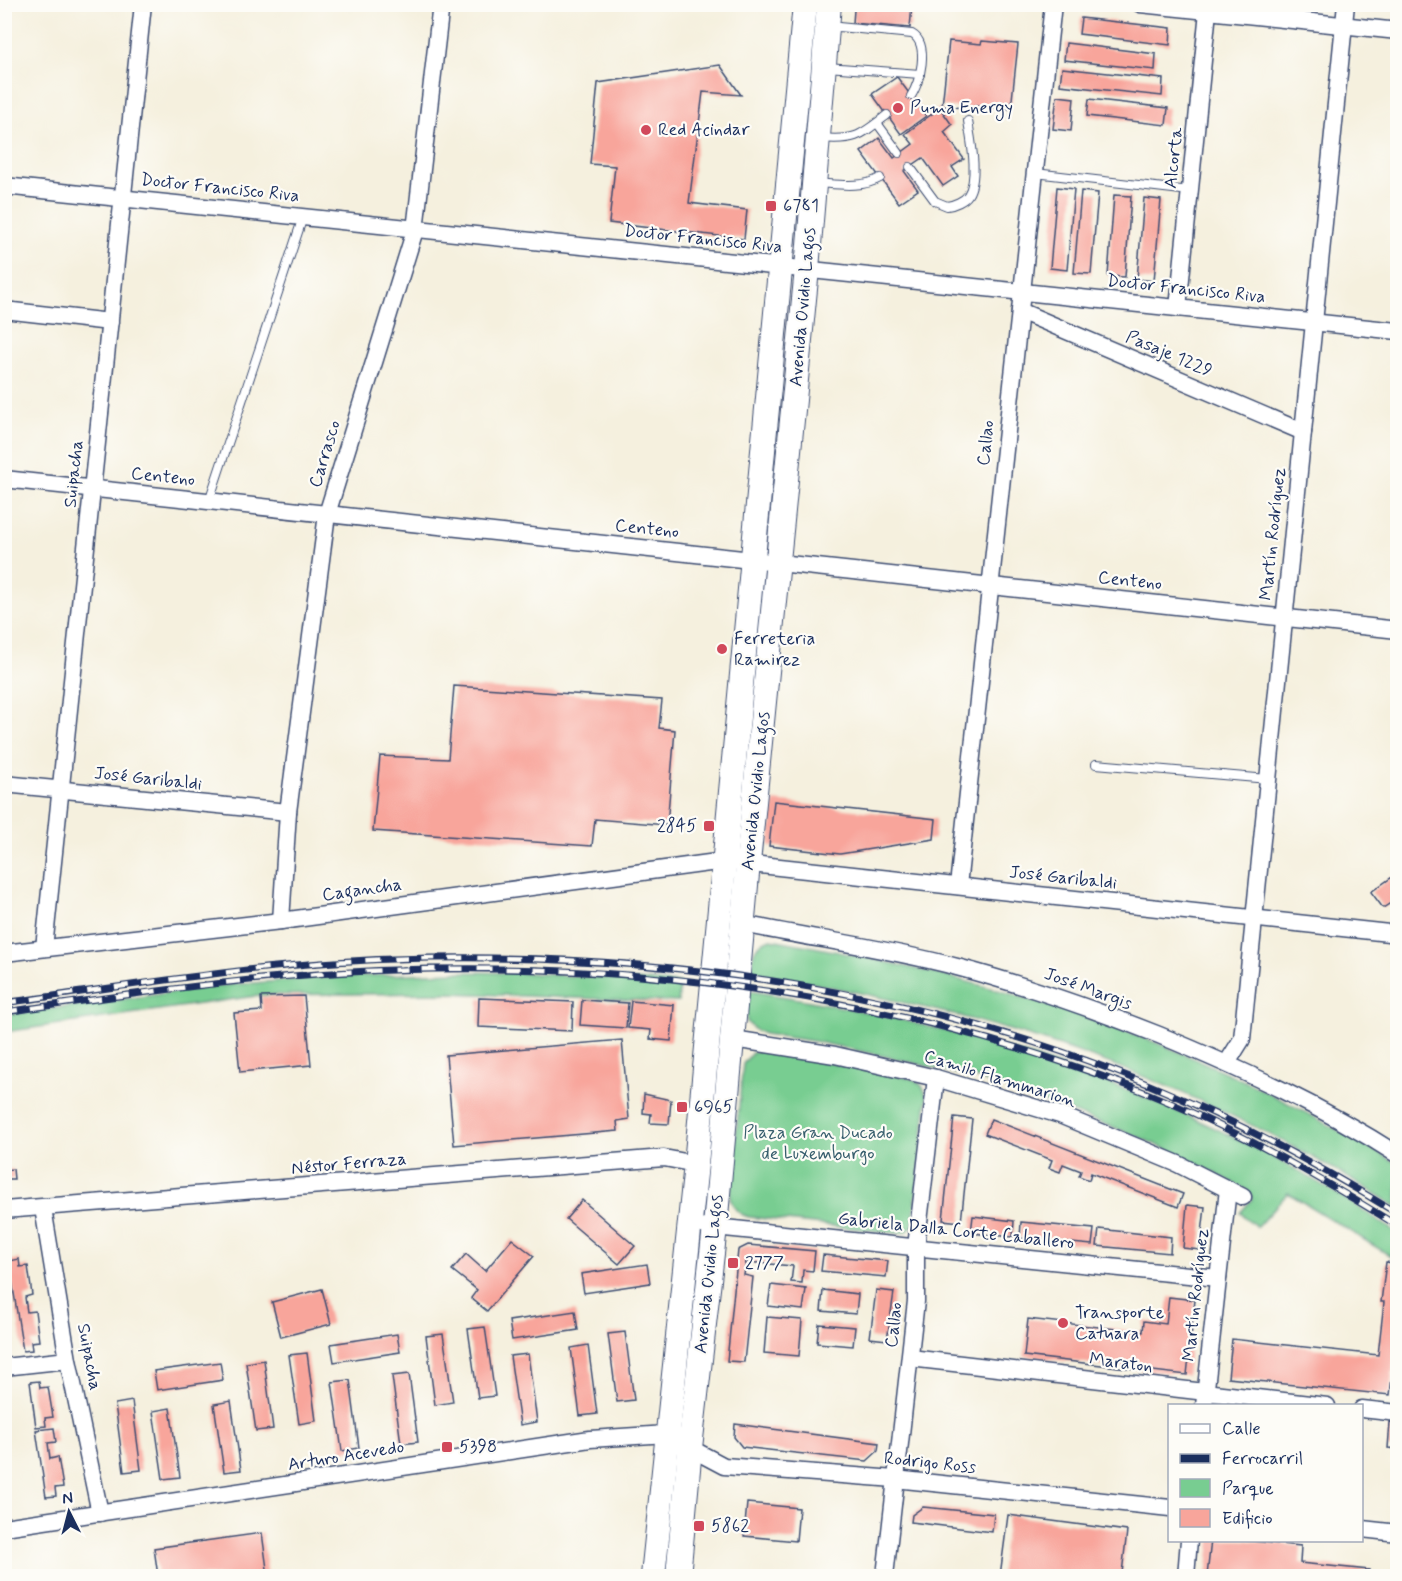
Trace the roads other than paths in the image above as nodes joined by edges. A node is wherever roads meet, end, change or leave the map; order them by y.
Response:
1 (143, 4) edge
2 (441, 4) edge
3 (805, 4) edge
4 (1053, 4) edge
5 (1140, 4) edge
6 (1346, 4) edge
7 (1208, 11) junction
8 (828, 15) edge
9 (1344, 25) junction
10 (1398, 31) edge
11 (824, 67) junction
12 (920, 74) junction
13 (911, 96) dead end
14 (887, 115) dead end
15 (968, 122) dead end
16 (877, 123) junction
17 (805, 136) junction
18 (899, 153) dead end
19 (910, 167) dead end
20 (1035, 173) junction
21 (880, 178) dead end
22 (814, 183) junction
23 (4, 186) edge
24 (1190, 190) junction
25 (123, 198) junction
26 (303, 217) junction
27 (415, 230) junction
28 (780, 267) junction
29 (807, 269) junction
30 (1022, 292) junction
31 (1178, 308) junction
32 (4, 310) edge
33 (1020, 311) junction
34 (110, 322) junction
35 (1314, 322) junction
36 (1398, 331) edge
37 (1303, 432) junction
38 (4, 479) edge
39 (92, 489) junction
40 (209, 501) junction
41 (327, 514) junction
42 (752, 560) junction
43 (778, 564) junction
44 (990, 586) junction
45 (1284, 618) junction
46 (1398, 630) edge
47 (1096, 764) dead end
48 (1268, 779) junction
49 (4, 784) edge
50 (61, 790) junction
51 (288, 812) junction
52 (724, 861) junction
53 (748, 864) junction
54 (958, 886) junction
55 (1254, 918) junction
56 (281, 921) junction
57 (743, 924) junction
58 (1398, 934) edge
59 (44, 948) junction
60 (4, 953) edge
61 (733, 1039) junction
62 (1227, 1063) junction
63 (936, 1078) junction
64 (1398, 1155) edge
65 (696, 1164) junction
66 (1236, 1193) joint
67 (43, 1208) junction
68 (4, 1210) edge
69 (690, 1224) junction
70 (715, 1227) junction
71 (916, 1247) junction
72 (1218, 1278) junction
73 (910, 1358) junction
74 (68, 1360) junction
75 (4, 1367) edge
76 (1204, 1399) edge
77 (1292, 1404) edge
78 (1363, 1409) edge
79 (1398, 1413) edge
80 (668, 1434) junction
81 (690, 1449) junction
82 (895, 1479) junction
83 (1168, 1508) edge
84 (100, 1513) junction
85 (4, 1527) edge
86 (1363, 1529) edge
87 (1398, 1533) edge
88 (1189, 1542) edge
89 (653, 1576) edge
90 (678, 1576) edge
91 (885, 1576) edge
92 (1186, 1576) edge

1 - 25 street, Suipacha
2 - 27 street, Carrasco
3 - 17 main road, Avenida Ovidio Lagos
4 - 20 street, Callao
5 - 7 street
6 - 9 street, Martín Rodríguez
7 - 9 street
7 - 24 street, Alcorta
8 - 11 main road, Avenida Ovidio Lagos
8 - 12 lane
9 - 10 street
9 - 35 street, Martín Rodríguez
11 - 12 lane
11 - 17 main road, Avenida Ovidio Lagos
12 - 13 lane
14 - 16 lane
15 - 19 lane
16 - 17 lane
16 - 18 lane
17 - 22 main road, Avenida Ovidio Lagos
17 - 28 main road, Avenida Ovidio Lagos
20 - 24 lane
20 - 30 street, Callao
21 - 22 lane
22 - 29 main road, Avenida Ovidio Lagos
23 - 25 street, Doctor Francisco Riva
24 - 31 street, Alcorta
25 - 26 street, Doctor Francisco Riva
25 - 34 street, Suipacha
26 - 27 street, Doctor Francisco Riva
26 - 40 lane
27 - 28 street, Doctor Francisco Riva
27 - 41 street, Carrasco
28 - 29 street, Doctor Francisco Riva
28 - 42 main road, Avenida Ovidio Lagos
29 - 30 street, Doctor Francisco Riva
29 - 43 main road, Avenida Ovidio Lagos
30 - 31 street, Doctor Francisco Riva
30 - 33 street, Callao
31 - 35 street, Doctor Francisco Riva
32 - 34 street
33 - 37 street, Pasaje 1229
33 - 44 street, Callao
34 - 39 street, Suipacha
35 - 36 street, Doctor Francisco Riva
35 - 37 street, Martín Rodríguez
37 - 45 street, Martín Rodríguez
38 - 39 street, Centeno
39 - 40 street, Centeno
39 - 50 street, Suipacha
40 - 41 street, Centeno
41 - 42 street, Centeno
41 - 51 street, Carrasco
42 - 43 street, Centeno
42 - 52 main road, Avenida Ovidio Lagos
43 - 44 street, Centeno
43 - 53 main road, Avenida Ovidio Lagos
44 - 45 street, Centeno
44 - 54 street, Callao
45 - 46 street
45 - 48 street, Martín Rodríguez
47 - 48 lane
48 - 55 street, Martín Rodríguez
49 - 50 street, José Garibaldi
50 - 51 street, José Garibaldi
50 - 59 street, Suipacha
51 - 56 street, Carrasco
52 - 53 street, José Garibaldi
52 - 56 street, Cagancha
52 - 65 main road, Avenida Ovidio Lagos
53 - 54 street, José Garibaldi
53 - 57 main road, Avenida Ovidio Lagos
54 - 55 street, José Garibaldi
55 - 58 street, José Garibaldi
55 - 62 street, Martín Rodríguez
56 - 59 street, Cagancha
57 - 61 main road, Avenida Ovidio Lagos
57 - 62 street, José Margis
59 - 60 street, Cagancha
61 - 63 street, Camilo Flammarion
61 - 70 main road, Avenida Ovidio Lagos
62 - 64 street, José Margis
63 - 66 street, Camilo Flammarion
63 - 71 street, Callao
65 - 67 street, Néstor Ferraza
65 - 69 main road, Avenida Ovidio Lagos
66 - 72 street, Martín Rodríguez
67 - 68 street, Néstor Ferraza
67 - 74 street, Suipacha
69 - 70 street, Gabriela Dalla Corte Caballero
69 - 80 main road, Avenida Ovidio Lagos
70 - 71 street, Gabriela Dalla Corte Caballero
70 - 81 main road, Avenida Ovidio Lagos
71 - 72 street, Gabriela Dalla Corte Caballero
71 - 73 street, Callao
72 - 76 street, Martín Rodríguez
73 - 76 street, Maraton
73 - 82 street, Callao
74 - 75 street
74 - 84 street, Suipacha
76 - 77 street, Maraton
78 - 79 street
80 - 81 street
80 - 84 street, Arturo Acevedo
80 - 89 main road, Avenida Ovidio Lagos
81 - 82 street, Rodrigo Ross
81 - 90 main road, Avenida Ovidio Lagos
82 - 83 street, Rodrigo Ross
82 - 91 street, Callao
84 - 85 street, Arturo Acevedo
86 - 87 street
88 - 92 street

